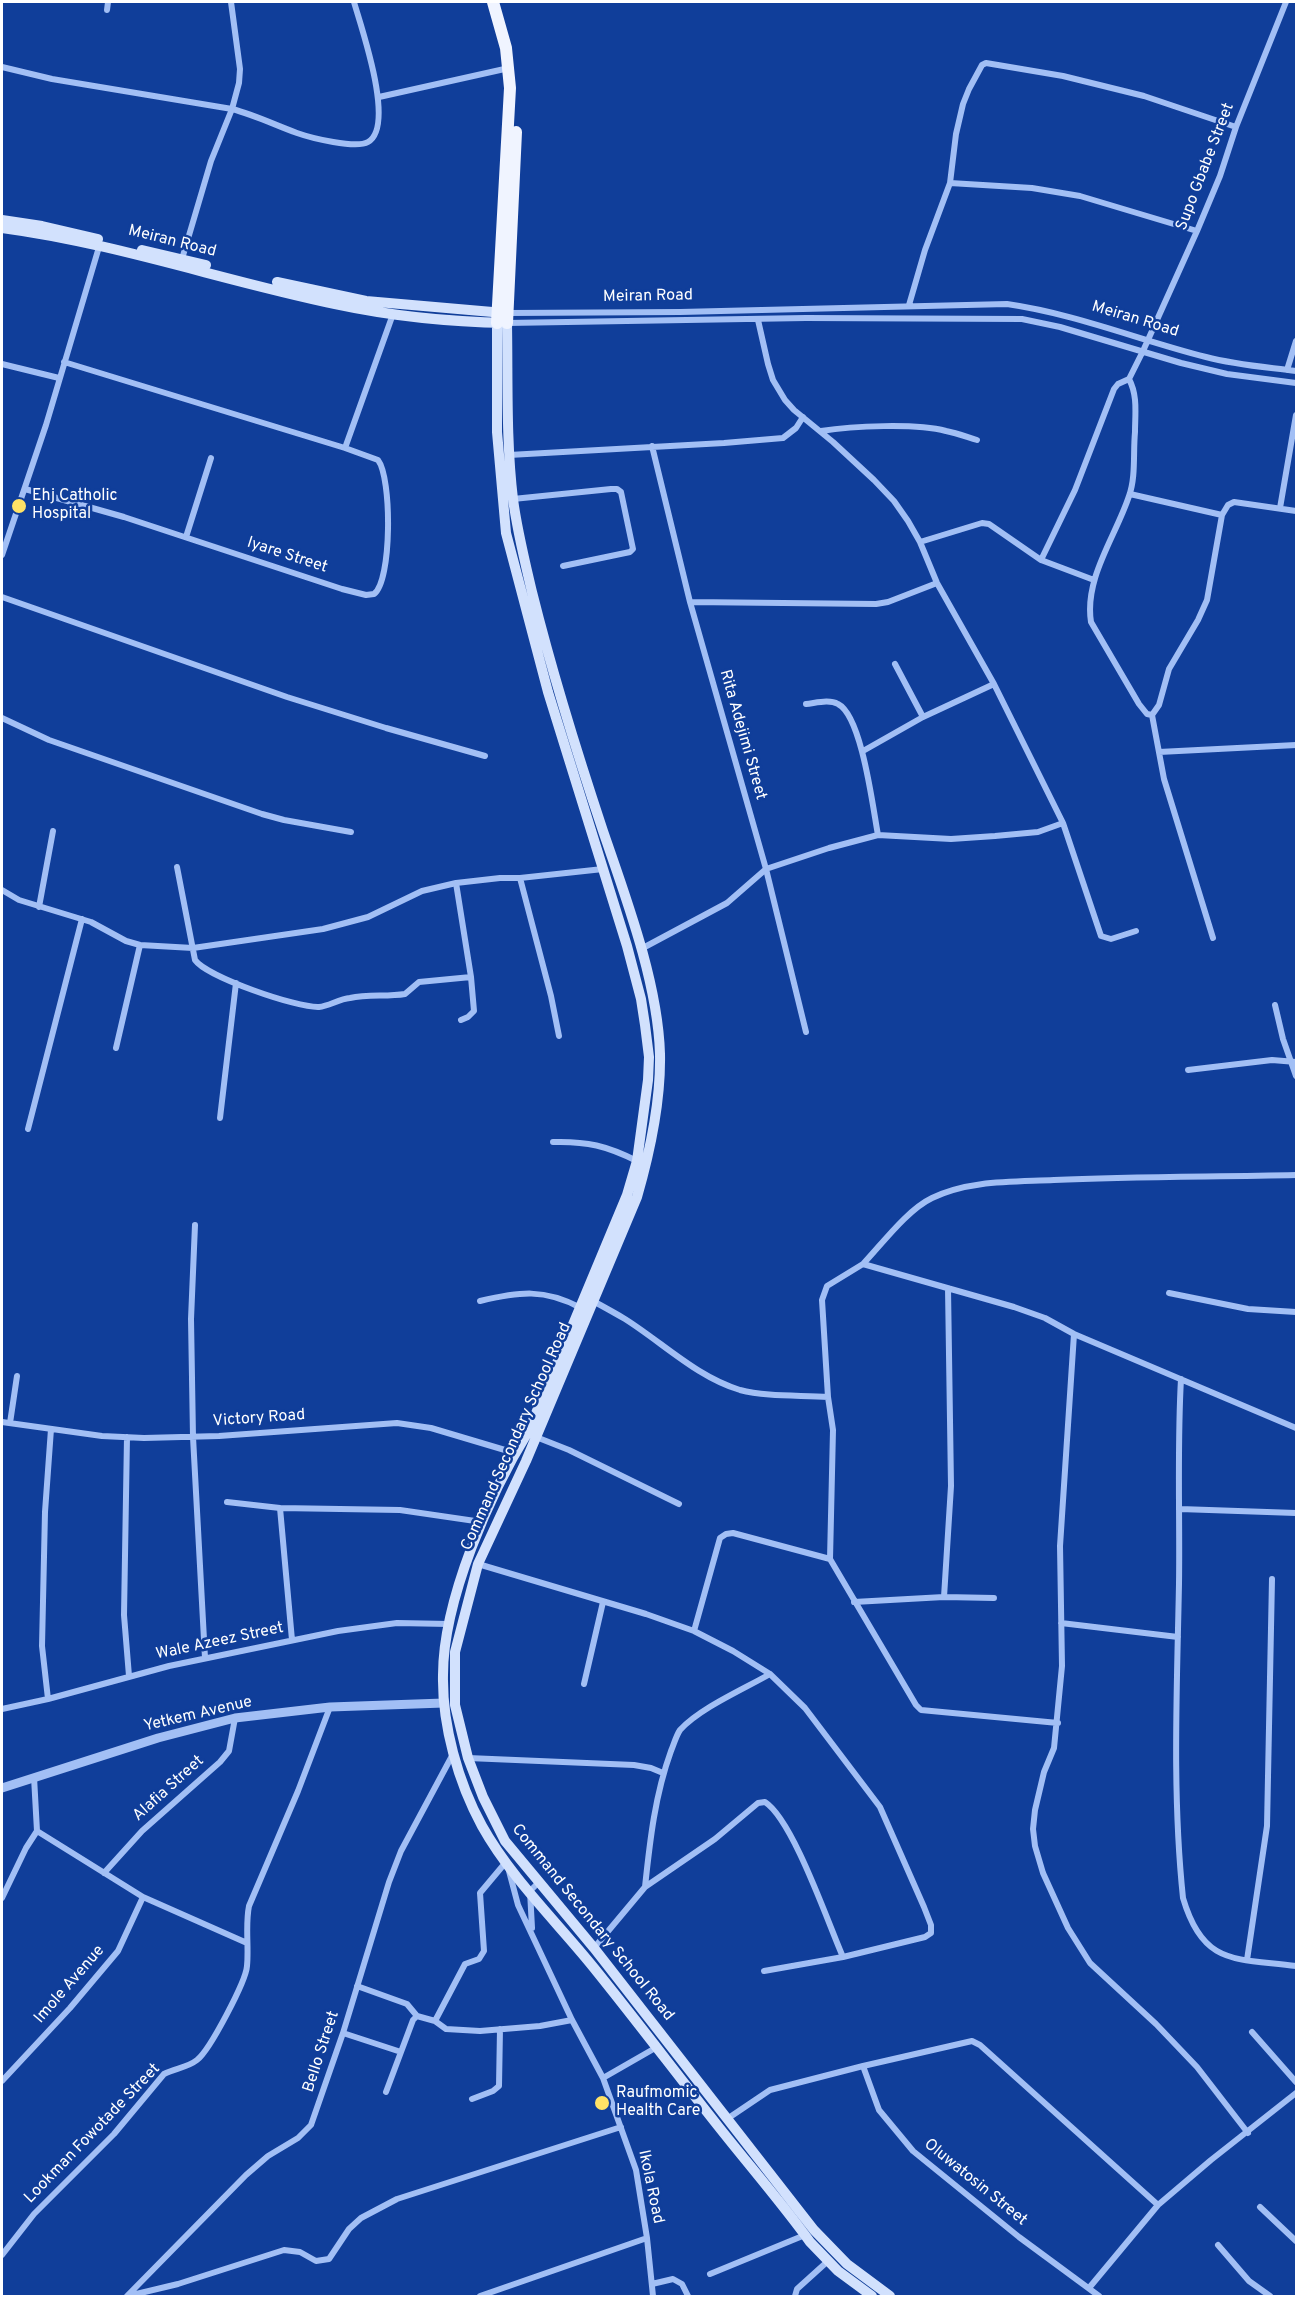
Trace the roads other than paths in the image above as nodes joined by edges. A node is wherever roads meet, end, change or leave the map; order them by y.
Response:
1 (108, 2) edge
2 (231, 2) edge
3 (354, 2) edge
4 (493, 2) edge
5 (501, 2) edge
6 (1286, 2) edge
7 (107, 10) dead end
8 (2, 67) edge
9 (509, 68) junction
10 (379, 97) junction
11 (232, 109) junction
12 (1236, 127) junction
13 (950, 183) junction
14 (2, 220) edge
15 (2, 228) edge
16 (1197, 231) junction
17 (99, 247) junction
18 (182, 259) junction
19 (909, 305) junction
20 (575, 313) junction
21 (393, 314) junction
22 (440, 314) junction
23 (503, 318) junction
24 (758, 320) junction
25 (574, 321) junction
26 (1148, 340) junction
27 (1296, 341) edge
28 (1143, 351) junction
29 (64, 362) junction
30 (2, 364) edge
31 (1287, 370) junction
32 (1296, 371) edge
33 (59, 378) junction
34 (1129, 379) junction
35 (1296, 383) edge
36 (1296, 415) edge
37 (803, 417) junction
38 (821, 431) junction
39 (977, 440) dead end
40 (652, 446) junction
41 (345, 448) junction
42 (509, 455) junction
43 (211, 458) dead end
44 (25, 489) junction
45 (1130, 495) junction
46 (513, 499) junction
47 (1280, 508) junction
48 (1296, 511) edge
49 (1222, 515) junction
50 (186, 537) junction
51 (920, 542) junction
52 (2, 555) edge
53 (1041, 560) junction
54 (563, 566) dead end
55 (1094, 580) junction
56 (937, 583) junction
57 (2, 597) edge
58 (690, 603) junction
59 (895, 664) dead end
60 (994, 684) junction
61 (806, 704) dead end
62 (1152, 715) junction
63 (923, 717) junction
64 (2, 718) edge
65 (1296, 746) edge
66 (863, 751) junction
67 (1160, 752) junction
68 (484, 756) dead end
69 (1063, 823) junction
70 (53, 831) dead end
71 (351, 832) dead end
72 (878, 835) junction
73 (177, 867) dead end
74 (603, 868) junction
75 (766, 869) junction
76 (520, 878) junction
77 (620, 882) junction
78 (456, 883) junction
79 (609, 887) junction
80 (2, 890) edge
81 (39, 907) junction
82 (82, 919) junction
83 (1136, 931) dead end
84 (1213, 938) dead end
85 (140, 945) junction
86 (193, 948) junction
87 (641, 949) junction
88 (471, 977) junction
89 (236, 983) junction
90 (1275, 1005) dead end
91 (461, 1020) dead end
92 (806, 1032) dead end
93 (559, 1036) dead end
94 (116, 1048) dead end
95 (1294, 1062) edge
96 (1188, 1070) dead end
97 (1296, 1076) edge
98 (220, 1118) dead end
99 (28, 1130) dead end
100 (553, 1142) dead end
101 (642, 1164) junction
102 (1296, 1175) edge
103 (632, 1196) junction
104 (195, 1225) dead end
105 (863, 1264) junction
106 (948, 1288) junction
107 (1169, 1293) dead end
108 (480, 1301) dead end
109 (586, 1305) junction
110 (1296, 1312) edge
111 (1074, 1334) junction
112 (17, 1376) dead end
113 (1181, 1379) junction
114 (828, 1397) junction
115 (2, 1422) edge
116 (10, 1423) junction
117 (1296, 1428) edge
118 (51, 1429) junction
119 (127, 1437) junction
120 (193, 1437) junction
121 (536, 1437) junction
122 (515, 1453) junction
123 (227, 1502) dead end
124 (679, 1504) dead end
125 (280, 1508) junction
126 (1180, 1509) junction
127 (1296, 1513) edge
128 (482, 1522) junction
129 (830, 1559) junction
130 (478, 1564) junction
131 (1272, 1579) dead end
132 (944, 1597) junction
133 (994, 1598) dead end
134 (603, 1602) junction
135 (854, 1602) junction
136 (1061, 1623) junction
137 (449, 1624) junction
138 (694, 1631) junction
139 (1178, 1637) junction
140 (292, 1640) junction
141 (206, 1658) junction
142 (770, 1674) junction
143 (129, 1676) junction
144 (584, 1684) dead end
145 (48, 1699) junction
146 (444, 1703) junction
147 (330, 1707) junction
148 (2, 1709) edge
149 (235, 1718) junction
150 (1058, 1723) junction
151 (454, 1754) junction
152 (468, 1758) junction
153 (663, 1773) junction
154 (34, 1777) junction
155 (2, 1788) edge
156 (37, 1832) junction
157 (507, 1863) junction
158 (104, 1873) junction
159 (539, 1882) junction
160 (645, 1887) junction
161 (530, 1891) junction
162 (144, 1896) junction
163 (2, 1898) edge
164 (533, 1935) junction
165 (247, 1943) junction
166 (594, 1948) junction
167 (843, 1957) junction
168 (1247, 1960) junction
169 (1296, 1966) edge
170 (764, 1971) dead end
171 (357, 1986) junction
172 (417, 2016) junction
173 (572, 2020) junction
174 (435, 2021) junction
175 (500, 2029) junction
176 (1252, 2032) dead end
177 (343, 2033) junction
178 (658, 2046) junction
179 (401, 2052) junction
180 (863, 2066) junction
181 (603, 2078) junction
182 (2, 2081) edge
183 (1296, 2082) edge
184 (386, 2091) dead end
185 (1296, 2092) edge
186 (472, 2099) dead end
187 (727, 2119) junction
188 (621, 2127) junction
189 (1248, 2133) junction
190 (1158, 2205) junction
191 (1260, 2207) dead end
192 (806, 2235) junction
193 (647, 2238) junction
194 (1296, 2241) edge
195 (1218, 2245) dead end
196 (2, 2255) edge
197 (828, 2261) junction
198 (710, 2274) dead end
199 (651, 2284) junction
200 (1089, 2288) junction
201 (127, 2296) edge
202 (480, 2296) edge
203 (653, 2296) edge
204 (688, 2296) edge
205 (795, 2296) edge
206 (872, 2296) edge
207 (890, 2296) edge
208 (1099, 2296) edge
209 (1270, 2296) edge

1 - 7 street
2 - 11 street
3 - 10 street
4 - 9 main road
5 - 23 main road
6 - 12 street, Supo Gbabe Street
8 - 11 street
9 - 10 street
9 - 23 main road
10 - 11 street
11 - 18 street
12 - 13 street
12 - 16 street, Supo Gbabe Street
13 - 16 street
13 - 19 street
14 - 18 main road, Meiran Road
15 - 17 main road, Meiran Road
16 - 26 street, Supo Gbabe Street
17 - 21 main road, Meiran Road
17 - 29 street
18 - 22 main road, Meiran Road
19 - 20 street, Meiran Road
19 - 26 street, Meiran Road
20 - 23 street, Meiran Road
20 - 25 street
21 - 22 main road, Meiran Road
21 - 41 street
22 - 23 main road, Meiran Road
23 - 25 street, Meiran Road
23 - 42 main road
23 - 74 main road
24 - 25 street, Meiran Road
24 - 28 street, Meiran Road
24 - 37 street
26 - 28 street, Supo Gbabe Street
26 - 31 street, Meiran Road
27 - 31 street
28 - 34 street, Supo Gbabe Street
28 - 35 street, Meiran Road
29 - 33 street
29 - 41 street
30 - 33 street
31 - 32 street, Meiran Road
33 - 44 street
34 - 45 street
34 - 53 street, Supo Gbabe Street
36 - 47 street
37 - 38 street
37 - 40 street
38 - 39 street
38 - 51 street
40 - 42 street
40 - 58 street, Rita Adejimi Street
41 - 50 street, Iyare Street
42 - 46 main road
43 - 50 street
44 - 50 street, Iyare Street
44 - 52 street
45 - 49 street
45 - 55 street
46 - 54 street
46 - 77 main road
47 - 48 street
47 - 49 street
49 - 62 street
51 - 53 street
51 - 56 street
53 - 55 street
55 - 62 street
56 - 58 street
56 - 60 street
57 - 68 street
58 - 75 street, Rita Adejimi Street
59 - 63 street
60 - 63 street
60 - 69 street
61 - 66 street
62 - 67 street
63 - 66 street
64 - 71 street
65 - 67 street
66 - 72 street
67 - 84 street
69 - 72 street
69 - 83 street
70 - 81 street
72 - 75 street
73 - 86 street
74 - 76 street
74 - 79 main road
75 - 87 street
75 - 92 street, Rita Adejimi Street
76 - 78 street
76 - 93 street
77 - 79 main road
77 - 87 main road
78 - 86 street
78 - 88 street
79 - 101 main road
80 - 81 street
81 - 82 street
82 - 85 street
82 - 99 street
85 - 86 street
85 - 94 street
86 - 89 street
87 - 101 main road
88 - 89 street
88 - 91 street
89 - 98 street
90 - 95 street
95 - 96 street
95 - 97 street
100 - 101 street
101 - 103 main road, Command Secondary School Road
101 - 103 main road, Command Secondary School Road
102 - 105 street
103 - 109 main road, Command Secondary School Road
104 - 120 street
105 - 106 street
105 - 114 street
106 - 111 street
106 - 132 street
107 - 110 street
108 - 109 street
109 - 114 street
109 - 121 main road, Command Secondary School Road
109 - 122 main road, Command Secondary School Road
111 - 113 street
111 - 136 street
112 - 116 street
113 - 117 street
113 - 126 street
114 - 129 street
115 - 116 street, Victory Road
116 - 118 street, Victory Road
118 - 119 street, Victory Road
118 - 145 street
119 - 120 street, Victory Road
119 - 143 street
120 - 122 street, Victory Road
120 - 141 street
121 - 124 street
121 - 130 main road, Command Secondary School Road
122 - 128 main road, Command Secondary School Road
123 - 125 street
125 - 128 street
125 - 140 street
126 - 127 street
126 - 139 street
128 - 137 main road, Command Secondary School Road
129 - 135 street
129 - 138 street
130 - 134 street
130 - 152 main road, Command Secondary School Road
131 - 168 street
132 - 133 street
132 - 135 street
134 - 138 street
134 - 144 street
135 - 150 street
136 - 139 street
136 - 150 street
137 - 140 street, Wale Azeez Street
137 - 146 main road, Command Secondary School Road
138 - 142 street
139 - 168 street
140 - 141 street, Wale Azeez Street
141 - 143 street, Wale Azeez Street
142 - 153 street
142 - 167 street
143 - 145 street, Wale Azeez Street
145 - 148 street, Wale Azeez Street
146 - 147 street, Yetkem Avenue
146 - 151 main road, Command Secondary School Road
147 - 149 street, Yetkem Avenue
147 - 165 street, Lookman Fowotade Street
149 - 154 street, Yetkem Avenue
149 - 158 street, Alafia Street
150 - 189 street
151 - 157 main road, Command Secondary School Road
151 - 171 street, Bello Street
152 - 153 street
152 - 159 main road, Command Secondary School Road
153 - 160 street
154 - 155 street, Yetkem Avenue
154 - 156 street
156 - 158 street
156 - 163 street
157 - 161 main road, Command Secondary School Road
157 - 164 street, Ikola Road
157 - 174 street
158 - 162 street
159 - 161 street
159 - 166 main road, Command Secondary School Road
160 - 166 street
160 - 167 street
161 - 164 street
161 - 178 main road, Command Secondary School Road
162 - 165 street
162 - 182 street, Imole Avenue
164 - 173 street, Ikola Road
165 - 196 street, Lookman Fowotade Street
166 - 187 main road, Command Secondary School Road
167 - 170 street
168 - 169 street
171 - 172 street
171 - 177 street, Bello Street
172 - 174 street
172 - 179 street
173 - 175 street
173 - 181 street, Ikola Road
174 - 175 street
175 - 186 street
176 - 183 street
177 - 179 street
177 - 201 street, Bello Street
178 - 181 street
178 - 192 main road, Command Secondary School Road
179 - 184 street
180 - 187 street
180 - 190 street
180 - 200 street, Oluwatosin Street
181 - 188 street, Ikola Road
185 - 189 street
187 - 207 main road, Command Secondary School Road
188 - 193 street, Ikola Road
188 - 201 street
189 - 190 street
190 - 200 street
191 - 194 street
192 - 197 main road, Command Secondary School Road
192 - 198 street
193 - 199 street, Ikola Road
193 - 202 street
195 - 209 street
197 - 205 street
197 - 206 main road, Command Secondary School Road
199 - 203 street, Ikola Road
199 - 204 street
200 - 208 street, Oluwatosin Street

